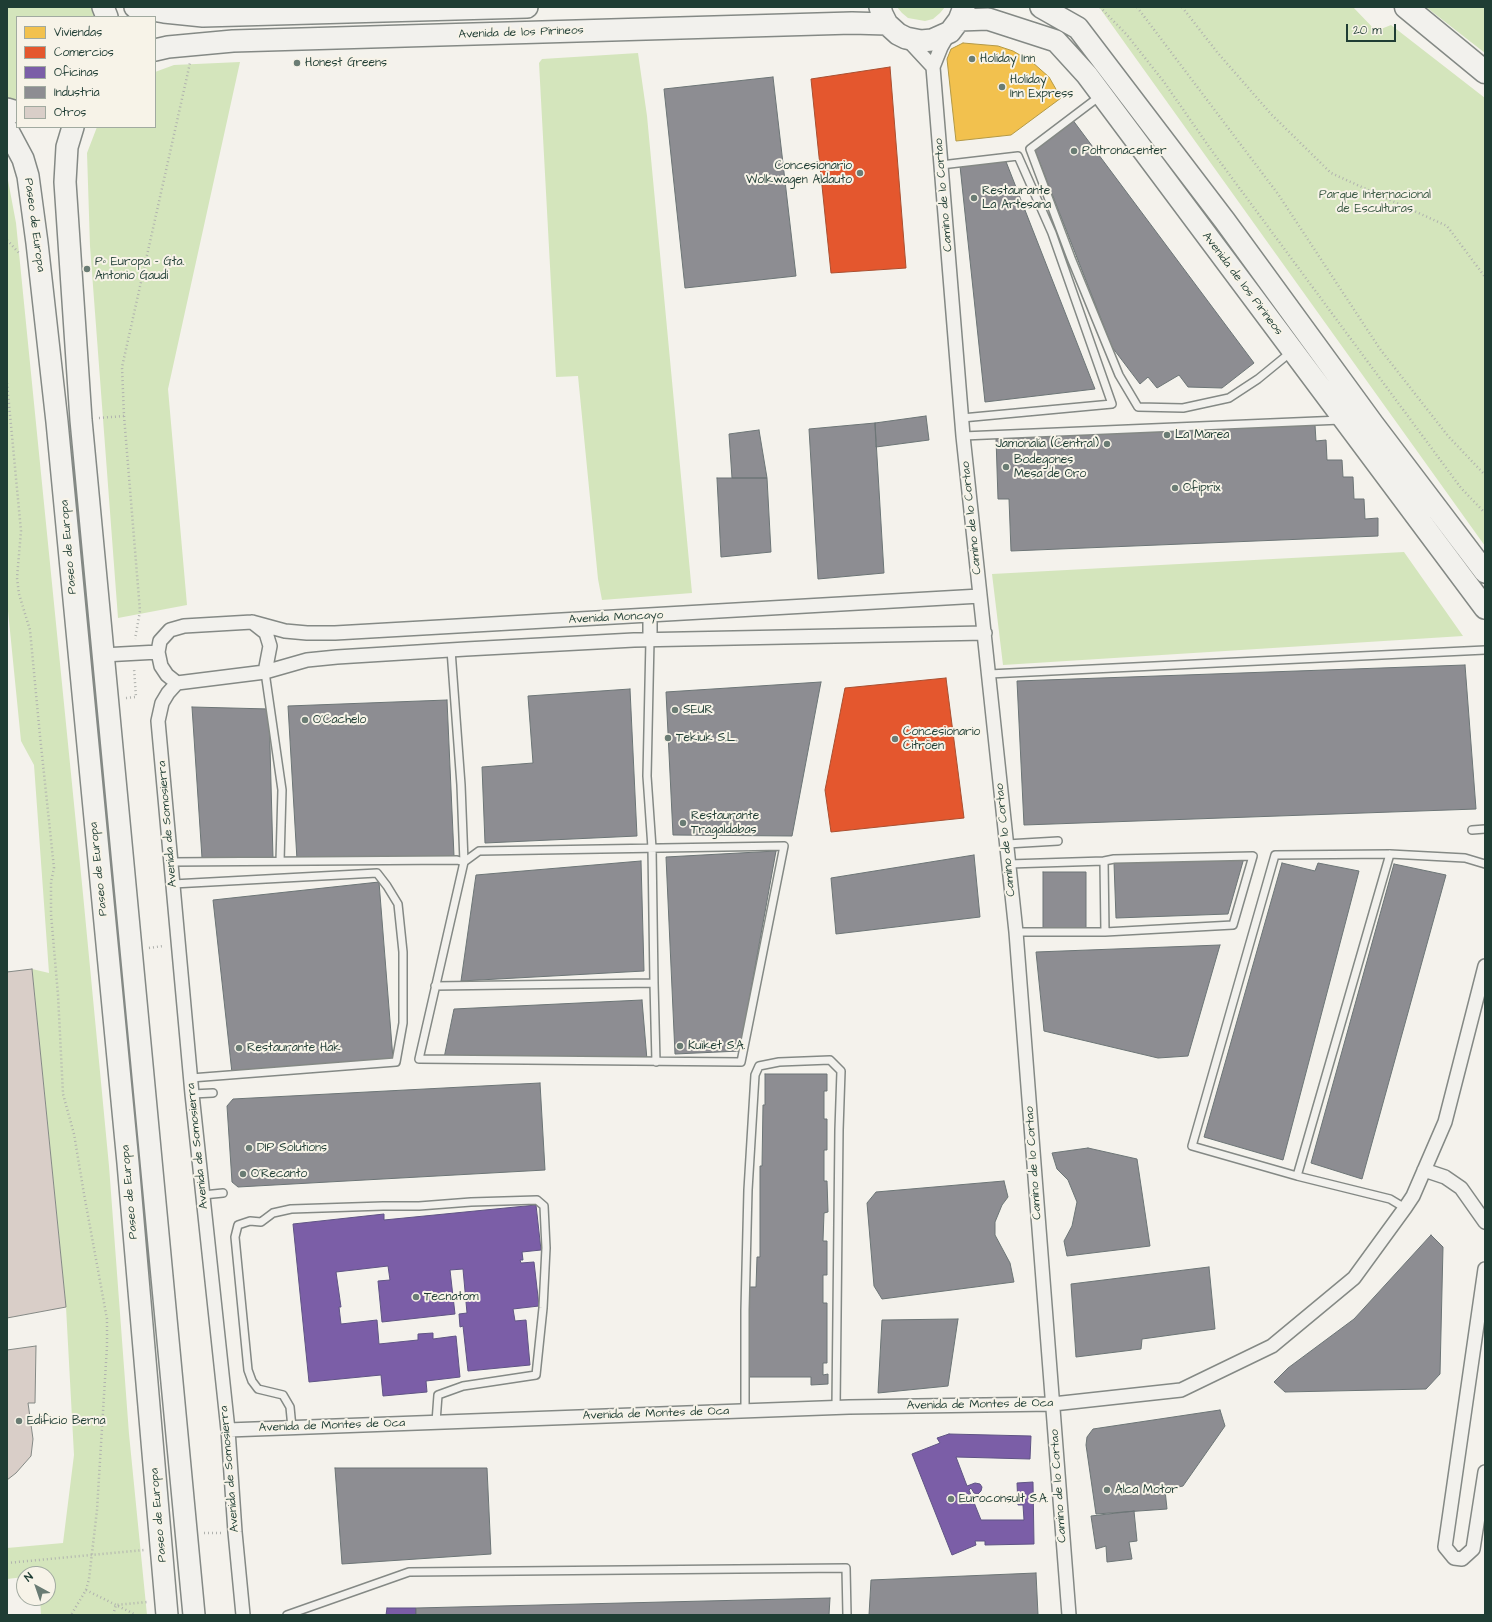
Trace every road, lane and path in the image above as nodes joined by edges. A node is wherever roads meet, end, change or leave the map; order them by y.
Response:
1 (135, 7) edge
2 (527, 7) edge
3 (1041, 7) edge
4 (1100, 7) edge
5 (1137, 7) edge
6 (1182, 7) edge
7 (1406, 7) edge
8 (342, 10) edge
9 (206, 11) edge
10 (884, 15) edge
11 (958, 20) edge
12 (906, 38) junction
13 (156, 50) edge
14 (191, 57) dead end
15 (933, 67) junction
16 (1485, 72) edge
17 (1102, 95) junction
18 (74, 128) edge
19 (7, 129) edge
20 (941, 165) junction
21 (7, 240) edge
22 (21, 255) dead end
23 (1485, 277) edge
24 (1292, 351) junction
25 (7, 383) edge
26 (124, 416) junction
27 (962, 418) junction
28 (81, 420) junction
29 (1344, 420) junction
30 (963, 436) junction
31 (1485, 475) edge
32 (1485, 513) edge
33 (1485, 572) edge
34 (980, 596) junction
35 (1485, 608) edge
36 (650, 616) junction
37 (252, 622) junction
38 (985, 633) junction
39 (650, 640) junction
40 (451, 650) junction
41 (1485, 650) edge
42 (158, 652) junction
43 (133, 654) junction
44 (103, 655) junction
45 (265, 672) junction
46 (989, 674) junction
47 (177, 683) junction
48 (107, 700) junction
49 (1485, 829) edge
50 (1472, 830) dead end
51 (1058, 841) dead end
52 (1007, 844) junction
53 (652, 848) junction
54 (1390, 854) junction
55 (280, 861) junction
56 (1104, 861) junction
57 (171, 862) junction
58 (464, 862) junction
59 (1009, 864) junction
60 (1485, 864) edge
61 (173, 884) junction
62 (1016, 932) junction
63 (1104, 932) junction
64 (1485, 966) edge
65 (654, 983) junction
66 (435, 986) junction
67 (656, 1062) junction
68 (191, 1078) junction
69 (213, 1093) dead end
70 (192, 1094) junction
71 (1424, 1170) junction
72 (1297, 1176) junction
73 (223, 1193) dead end
74 (203, 1195) junction
75 (1405, 1208) junction
76 (1485, 1222) edge
77 (1485, 1269) edge
78 (1053, 1404) junction
79 (836, 1407) junction
80 (745, 1411) junction
81 (436, 1422) junction
82 (292, 1428) junction
83 (228, 1430) junction
84 (1485, 1472) edge
85 (235, 1532) junction
86 (185, 1534) junction
87 (144, 1550) dead end
88 (92, 1556) junction
89 (7, 1563) edge
90 (86, 1590) junction
91 (71, 1615) edge
92 (136, 1615) edge
93 (167, 1615) edge
94 (194, 1615) edge
95 (243, 1615) edge
96 (287, 1615) edge
97 (846, 1615) edge
98 (1069, 1615) edge

1 - 9 main road
2 - 8 main road
3 - 33 main road, Avenida de los Pirineos
4 - 32 path
5 - 31 path
6 - 23 path
7 - 16 highway
8 - 9 main road
10 - 12 main road
10 - 13 main road, Avenida de los Pirineos
11 - 12 main road
11 - 15 street, Camino de lo Cortao
11 - 17 main road, Avenida de los Pirineos
12 - 15 street
14 - 26 path
15 - 20 street, Camino de lo Cortao
17 - 24 main road, Avenida de los Pirineos
17 - 24 lane
18 - 28 main road, Paseo de Europa
19 - 93 main road, Paseo de Europa
20 - 27 street, Camino de lo Cortao
20 - 27 lane
21 - 22 path
24 - 29 main road, Avenida de los Pirineos
25 - 88 path
26 - 28 path
26 - 43 path
27 - 30 street, Camino de lo Cortao
28 - 44 main road, Paseo de Europa
29 - 30 lane
29 - 35 main road, Avenida de los Pirineos
30 - 34 street, Camino de lo Cortao
34 - 36 street, Avenida Moncayo
34 - 38 street, Camino de lo Cortao
36 - 37 street, Avenida Moncayo
36 - 39 street
37 - 42 street, Avenida Moncayo
37 - 45 street
38 - 39 street, Avenida Moncayo
38 - 46 street, Camino de lo Cortao
39 - 40 street, Avenida Moncayo
39 - 53 lane
40 - 45 street, Avenida Moncayo
40 - 58 lane
41 - 46 lane
42 - 43 street
42 - 47 street
43 - 44 street
43 - 48 path
44 - 48 main road, Paseo de Europa
45 - 47 street, Avenida Moncayo
45 - 55 lane
46 - 52 street, Camino de lo Cortao
47 - 57 street, Avenida de Somosierra
48 - 86 main road, Paseo de Europa
49 - 50 lane
51 - 52 lane
52 - 59 street, Camino de lo Cortao
53 - 58 lane
53 - 65 lane
53 - 67 lane
54 - 60 lane
54 - 72 lane
54 - 72 lane
55 - 57 lane
55 - 58 lane
56 - 59 lane
56 - 63 lane
56 - 63 lane
57 - 61 street, Avenida de Somosierra
58 - 66 lane
59 - 62 street, Camino de lo Cortao
61 - 68 street, Avenida de Somosierra
61 - 68 lane
62 - 63 lane
62 - 78 street, Camino de lo Cortao
64 - 71 street, Avenida de Montes de Oca
65 - 66 lane
65 - 67 lane
66 - 67 lane
68 - 70 street, Avenida de Somosierra
69 - 70 lane
70 - 74 street, Avenida de Somosierra
71 - 75 street, Avenida de Montes de Oca
71 - 76 street
72 - 75 lane
73 - 74 lane
74 - 83 street, Avenida de Somosierra
75 - 78 street, Avenida de Montes de Oca
77 - 84 street
78 - 79 street, Avenida de Montes de Oca
78 - 98 street, Camino de lo Cortao
79 - 80 street, Avenida de Montes de Oca
79 - 80 lane
80 - 81 street, Avenida de Montes de Oca
81 - 82 street, Avenida de Montes de Oca
81 - 82 lane
82 - 83 street, Avenida de Montes de Oca
83 - 85 street, Avenida de Somosierra
85 - 86 path
85 - 95 street, Avenida de Somosierra
86 - 94 main road, Paseo de Europa
87 - 88 path
88 - 89 path
88 - 90 path
90 - 91 path
90 - 92 path
96 - 97 lane

